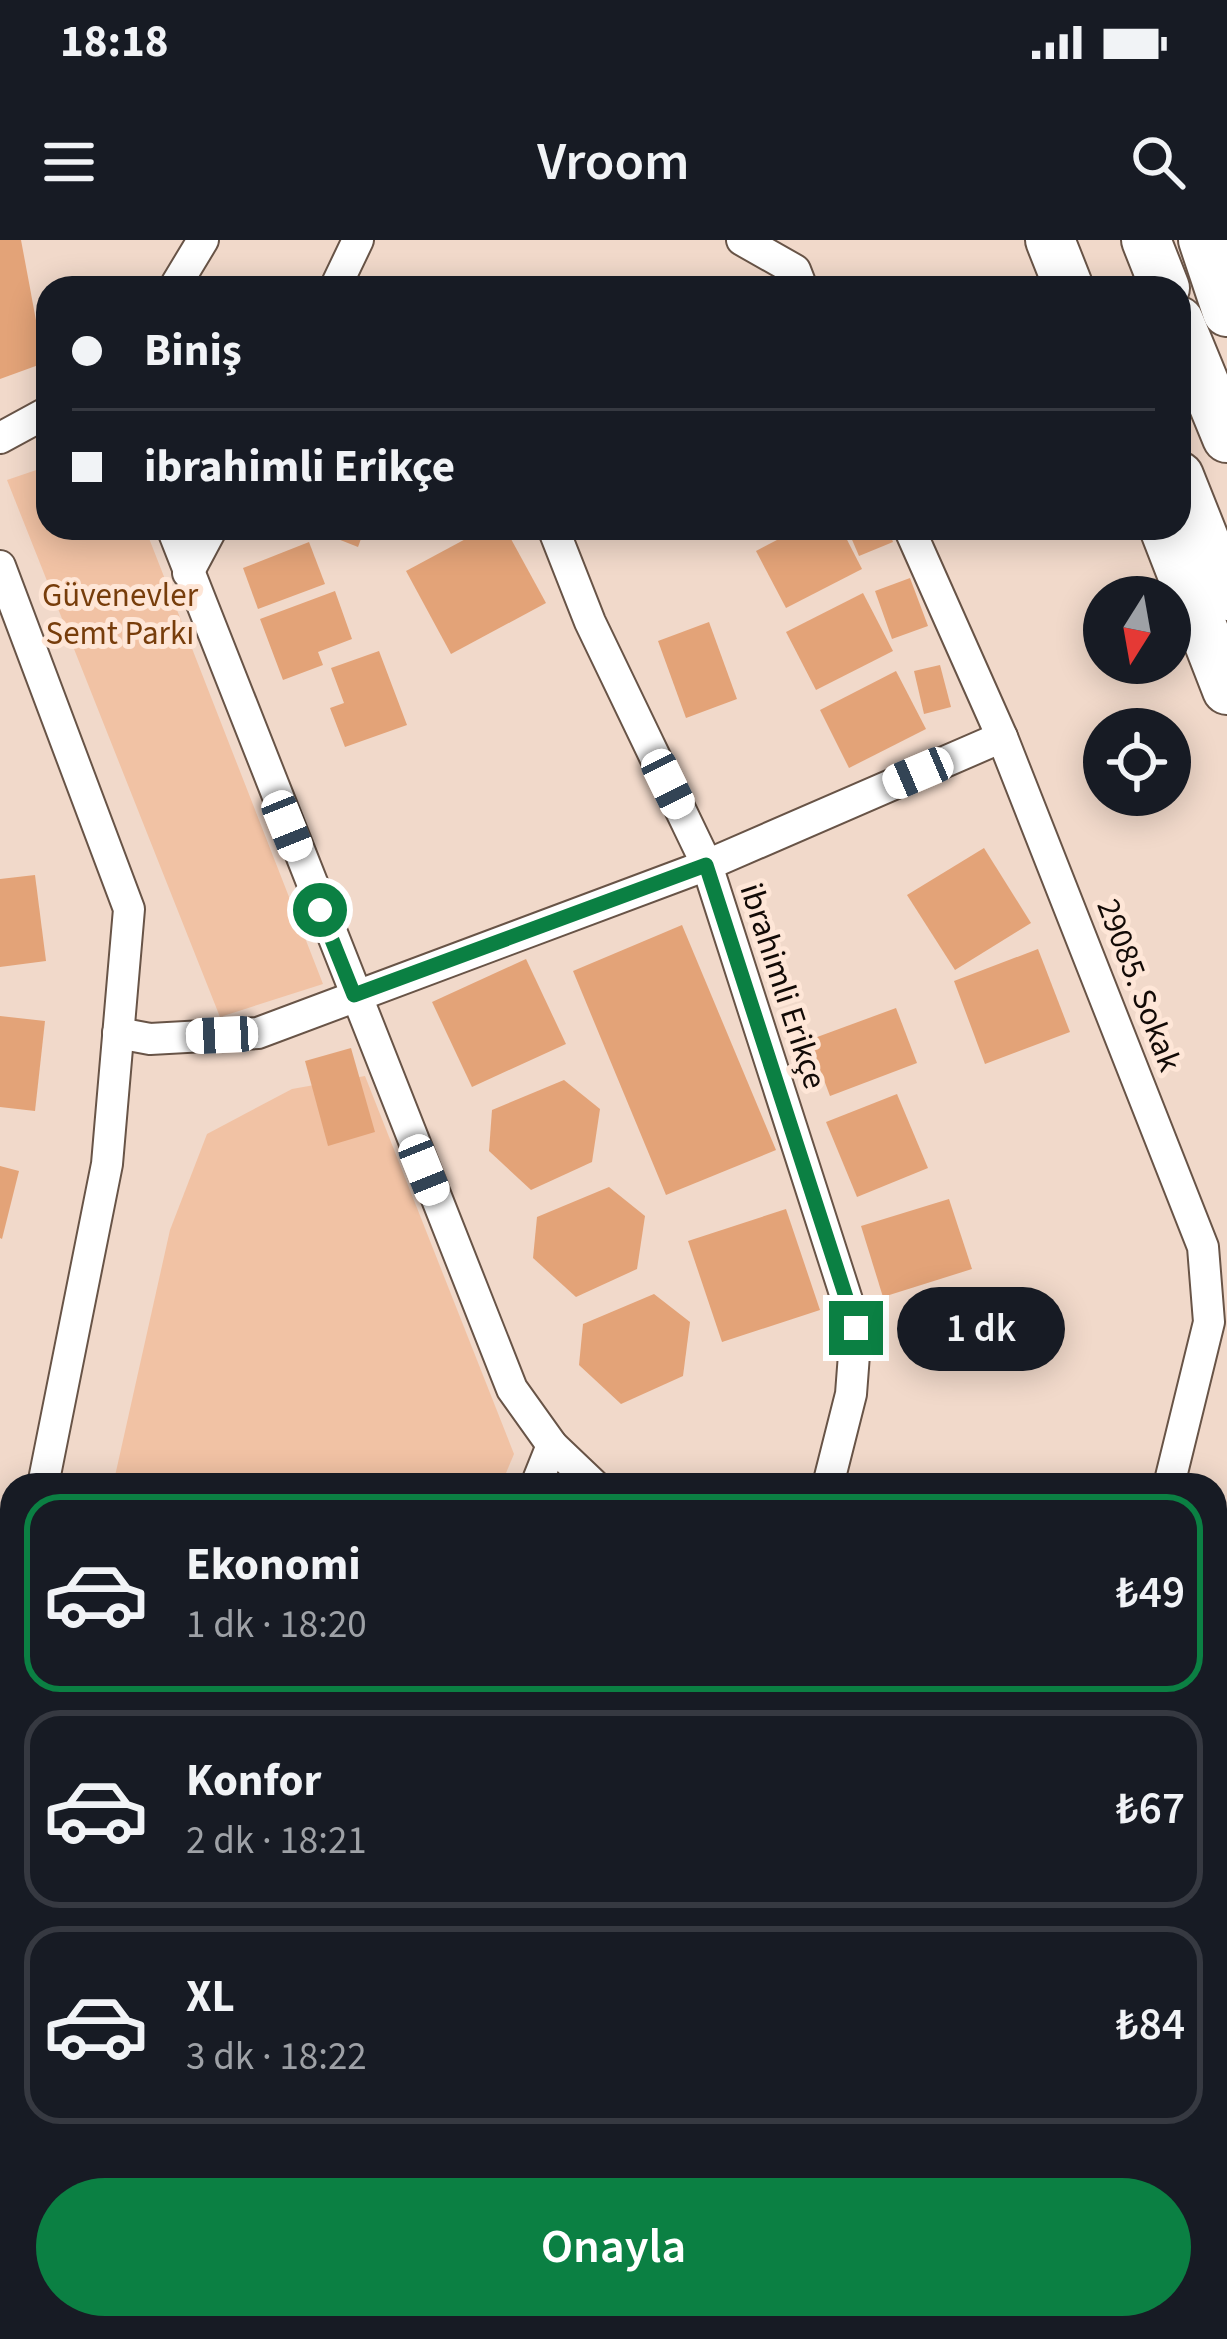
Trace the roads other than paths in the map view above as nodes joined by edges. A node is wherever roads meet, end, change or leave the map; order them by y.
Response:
1 (203, 240) edge
2 (358, 240) edge
3 (742, 240) edge
4 (1050, 240) edge
5 (1085, 240) edge
6 (1146, 240) edge
7 (1203, 240) edge
8 (181, 276) edge
9 (341, 276) edge
10 (797, 276) edge
11 (1064, 276) edge
12 (1098, 276) edge
13 (1161, 276) edge
14 (1227, 312) edge
15 (1191, 350) edge
16 (36, 418) edge
17 (0, 438) edge
18 (1227, 438) edge
19 (1191, 506) edge
20 (176, 540) edge
21 (206, 540) edge
22 (558, 540) edge
23 (914, 540) edge
24 (1169, 540) edge
25 (0, 566) edge
26 (188, 573) junction
27 (1227, 596) edge
28 (1227, 690) edge
29 (1003, 737) junction
30 (706, 865) junction
31 (354, 995) junction
32 (118, 1034) junction
33 (552, 1444) junction
34 (45, 1473) edge
35 (541, 1473) edge
36 (582, 1473) edge
37 (831, 1473) edge
38 (1172, 1473) edge

1 - 8 street
2 - 9 street
3 - 10 street
4 - 11 main road
5 - 12 main road
6 - 13 main road
7 - 14 main road
15 - 18 main road
16 - 17 street
19 - 27 main road
20 - 26 street
21 - 26 street
22 - 30 street, ibrahimli Erikçe
23 - 29 street, 29085. Sokak
24 - 28 main road
25 - 32 street
26 - 31 street
29 - 30 street
29 - 38 street, 29085. Sokak
30 - 31 street
30 - 37 street, ibrahimli Erikçe
31 - 32 street
31 - 33 street
32 - 34 street
33 - 35 street
33 - 36 street

